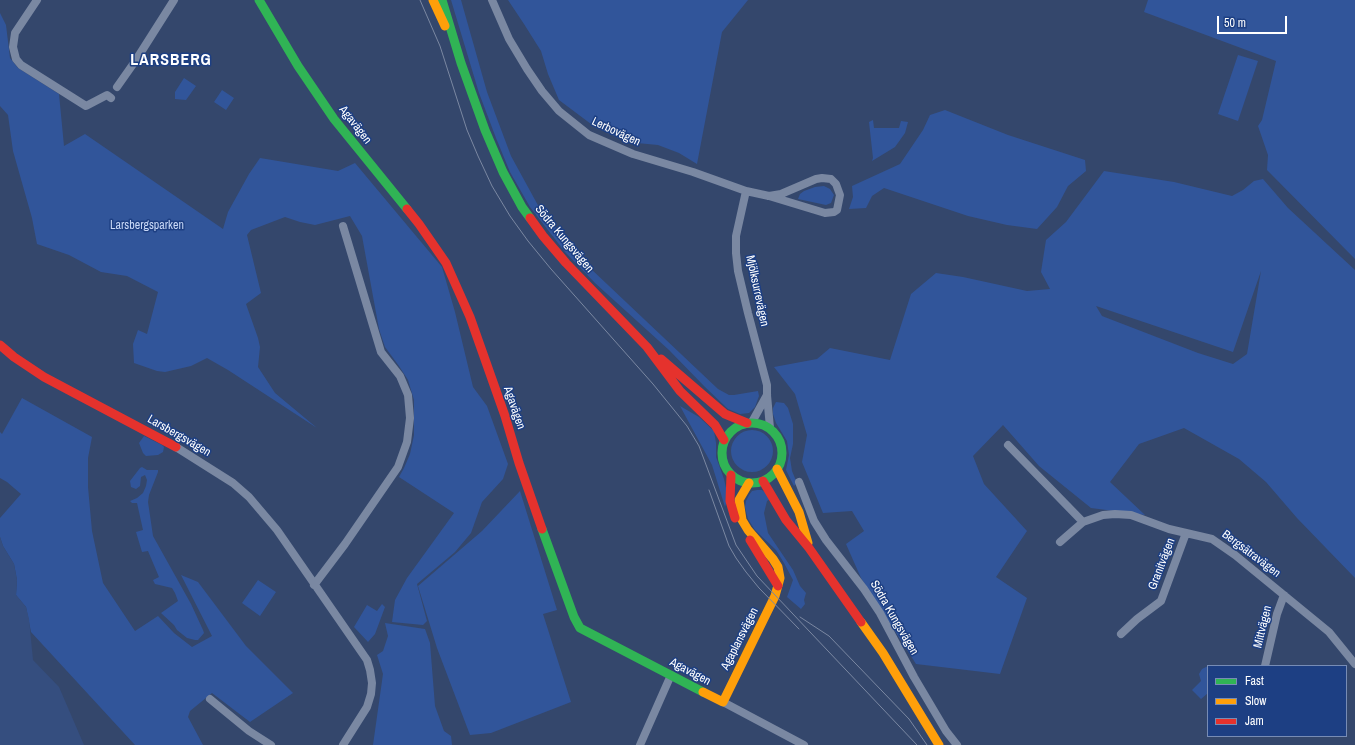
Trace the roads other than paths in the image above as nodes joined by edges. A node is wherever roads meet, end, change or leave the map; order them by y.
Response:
1 (37, 0) edge
2 (174, 0) edge
3 (259, 0) edge
4 (433, 0) edge
5 (442, 0) edge
6 (492, 0) edge
7 (461, 63) junction
8 (117, 87) dead end
9 (111, 98) dead end
10 (746, 191) junction
11 (769, 196) junction
12 (343, 226) dead end
13 (0, 345) edge
14 (647, 347) junction
15 (767, 395) junction
16 (750, 422) junction
17 (770, 428) junction
18 (724, 440) junction
19 (1008, 445) dead end
20 (176, 447) joint
21 (777, 469) junction
22 (731, 475) junction
23 (762, 481) junction
24 (799, 482) dead end
25 (749, 483) junction
26 (1083, 522) junction
27 (1186, 533) junction
28 (1060, 542) dead end
29 (809, 548) junction
30 (314, 585) junction
31 (778, 586) junction
32 (1284, 595) junction
33 (1121, 634) dead end
34 (1355, 664) edge
35 (1266, 665) edge
36 (671, 675) junction
37 (210, 699) dead end
38 (723, 702) junction
39 (345, 742) edge
40 (270, 745) edge
41 (640, 745) edge
42 (804, 745) edge
43 (939, 745) edge
44 (956, 745) edge

1 - 9 street
2 - 8 street
3 - 36 street, Agavägen
4 - 7 street, Södra Kungsvägen
5 - 7 street, Södra Kungsvägen
6 - 10 street, Lerbovägen
7 - 14 street, Södra Kungsvägen
10 - 11 street, Lerbovägen
10 - 15 street, Mjölksurrevägen
11 - 11 street, Lerbovägen
12 - 30 street
13 - 20 street, Larsbergsvägen
14 - 16 street, Södra Kungsvägen
14 - 18 street, Södra Kungsvägen
15 - 16 street
15 - 17 street, Mjölksurrevägen
16 - 17 street, Södra Kungsvägen
16 - 18 street
17 - 21 street
18 - 22 street
19 - 26 street
20 - 30 street, Larsbergsvägen
21 - 23 street
21 - 29 street
22 - 25 street
22 - 31 street
23 - 25 street
23 - 29 street
24 - 44 street, Södra Kungsvägen
25 - 31 street, Agaplansvägen
26 - 27 street, Bergsätravägen
26 - 28 street, Bergsätravägen
27 - 32 street, Bergsätravägen
27 - 33 street, Granitvägen
29 - 43 street
30 - 39 street, Larsbergsvägen
31 - 38 street, Agaplansvägen
32 - 34 street, Bergsätravägen
32 - 35 street, Mittvägen
36 - 38 street, Agavägen
36 - 41 street
37 - 40 street
38 - 42 street, Agavägen

